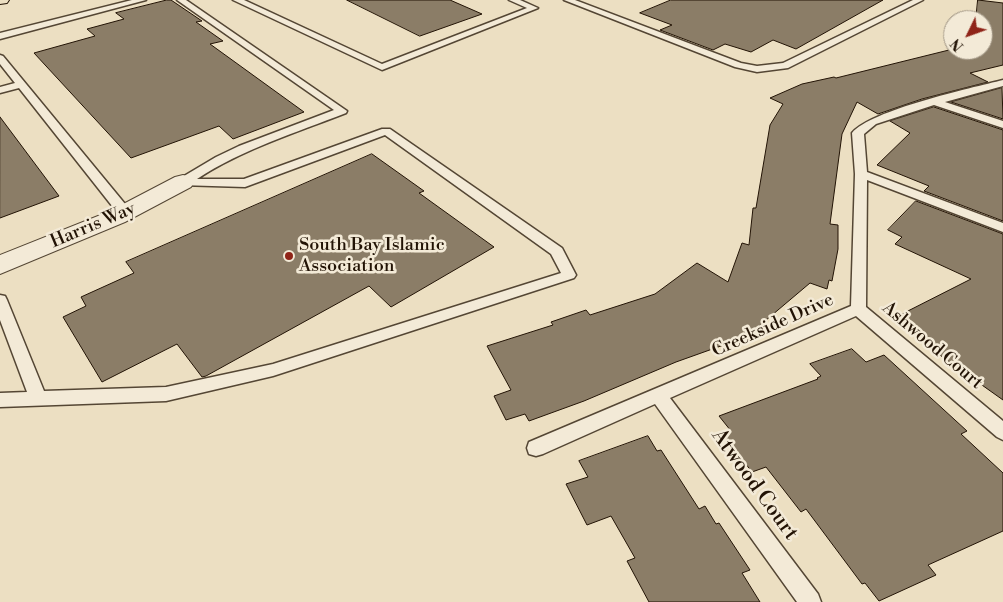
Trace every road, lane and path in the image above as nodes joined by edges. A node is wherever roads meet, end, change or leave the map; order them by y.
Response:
1 (142, 0) edge
2 (181, 0) edge
3 (237, 0) edge
4 (513, 0) edge
5 (568, 0) edge
6 (919, 0) edge
7 (0, 36) edge
8 (0, 58) edge
9 (1003, 83) edge
10 (21, 84) junction
11 (0, 90) edge
12 (934, 102) junction
13 (1003, 125) edge
14 (862, 174) junction
15 (184, 182) junction
16 (125, 214) junction
17 (1003, 228) edge
18 (0, 265) edge
19 (0, 300) edge
20 (858, 310) junction
21 (659, 396) junction
22 (38, 398) junction
23 (0, 400) edge
24 (1003, 432) edge
25 (536, 448) dead end
26 (810, 602) edge

1 - 7 lane
2 - 15 lane
3 - 4 lane
5 - 6 lane
8 - 10 lane
9 - 12 lane, Creekside Drive
10 - 11 lane
10 - 16 lane
12 - 13 lane
12 - 14 lane, Creekside Drive
14 - 17 lane
14 - 20 lane, Creekside Drive
15 - 16 street, Harris Way
15 - 22 lane
16 - 18 street, Harris Way
19 - 22 lane
20 - 21 lane, Creekside Drive
20 - 24 lane, Ashwood Court
21 - 25 lane, Creekside Drive
21 - 26 lane, Atwood Court
22 - 23 lane

